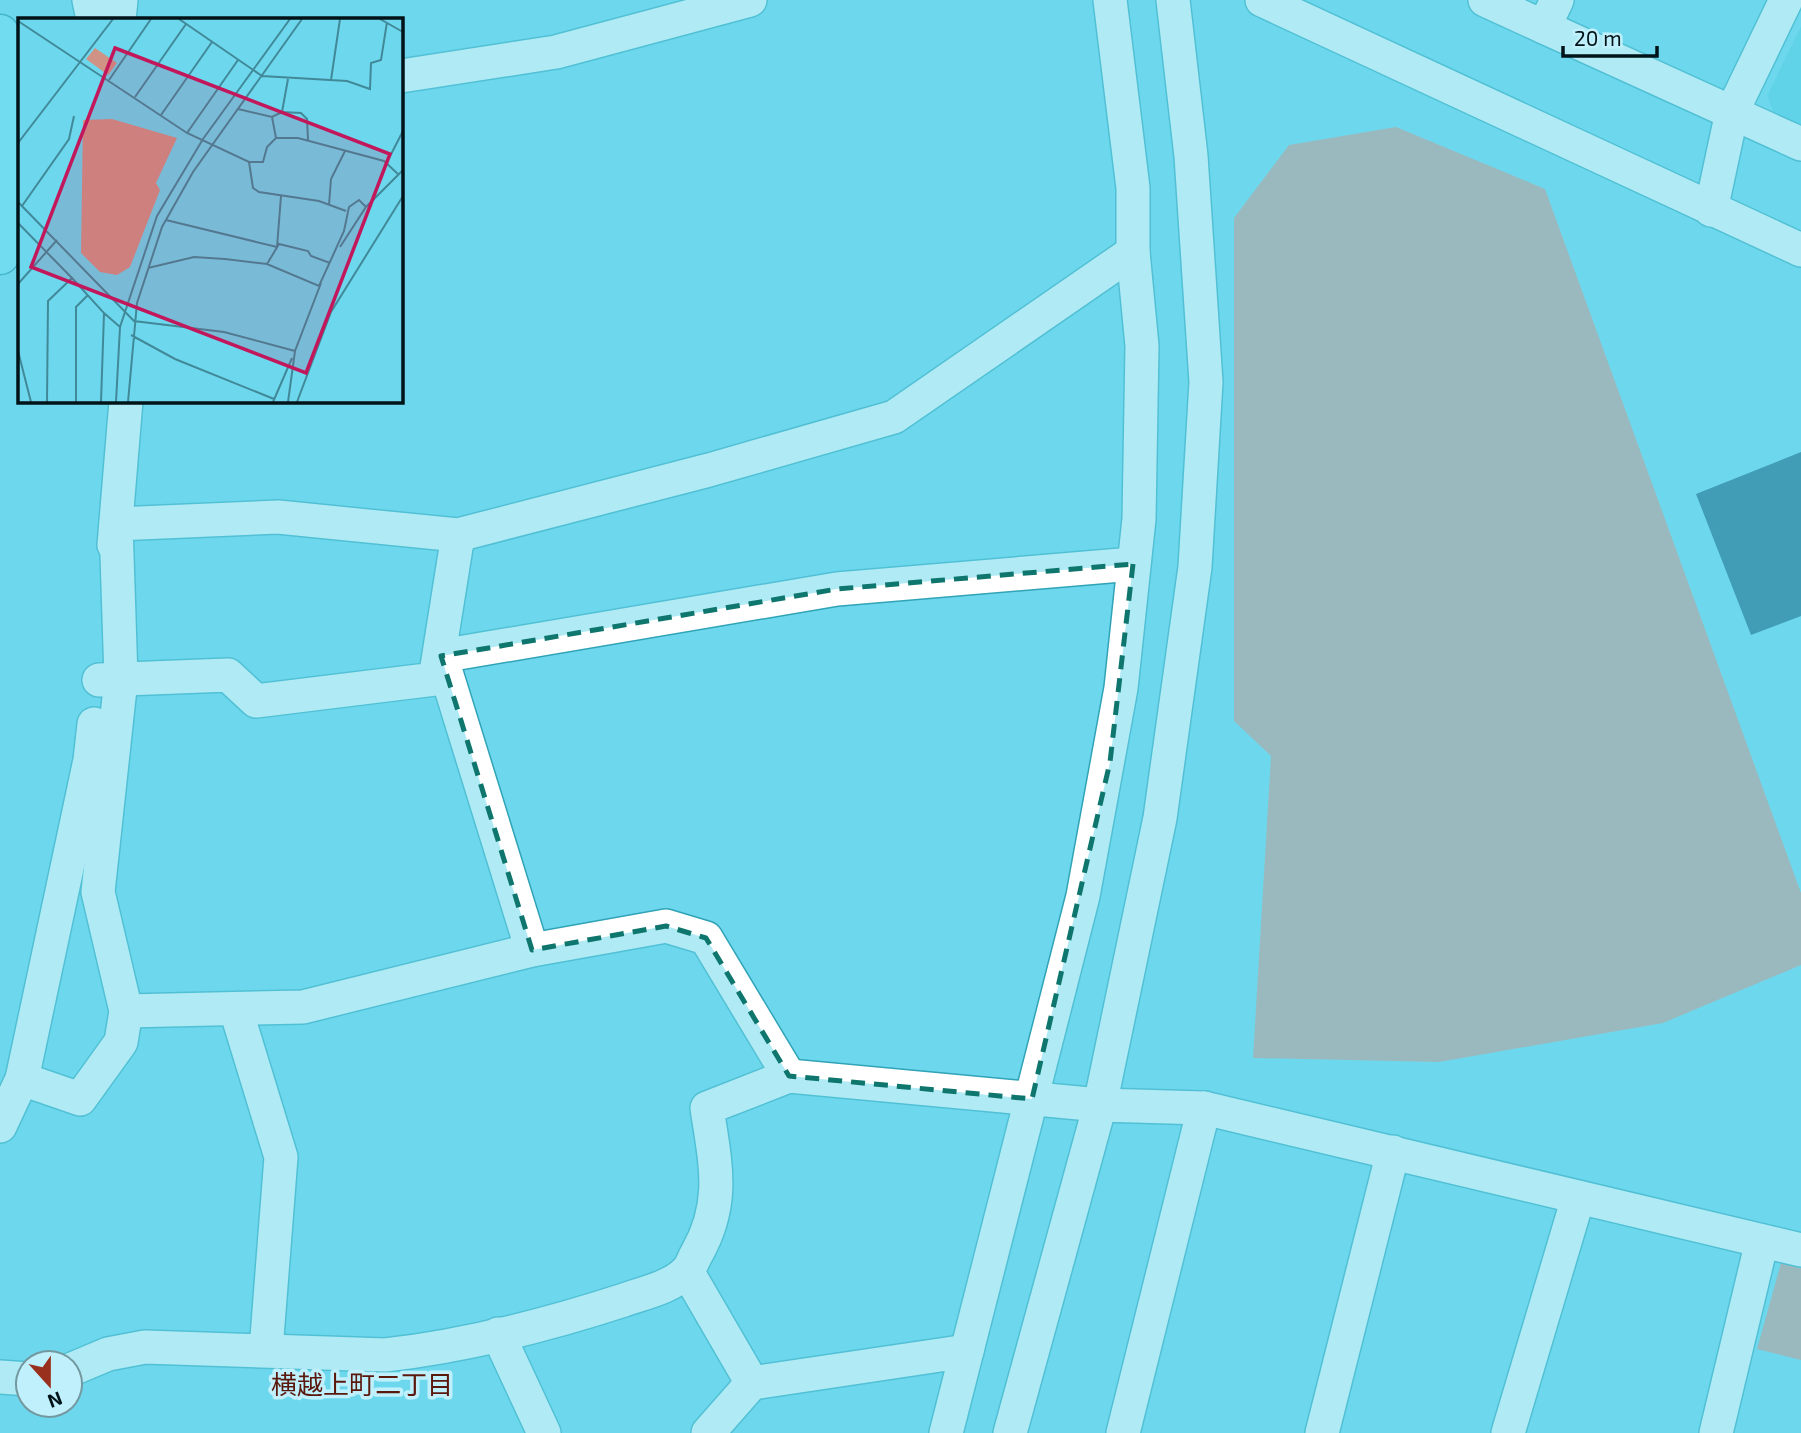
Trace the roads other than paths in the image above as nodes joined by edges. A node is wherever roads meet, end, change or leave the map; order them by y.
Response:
1 (89, 0) edge
2 (121, 0) edge
3 (750, 0) edge
4 (1110, 0) edge
5 (1173, 0) edge
6 (1262, 0) edge
7 (1485, 0) edge
8 (1786, 0) edge
9 (1550, 13) edge
10 (93, 18) edge
11 (119, 18) edge
12 (0, 34) edge
13 (402, 76) edge
14 (1732, 112) junction
15 (1801, 144) edge
16 (1711, 210) junction
17 (1801, 250) edge
18 (1133, 252) junction
19 (0, 255) edge
20 (126, 402) edge
21 (116, 524) junction
22 (458, 535) junction
23 (1133, 564) junction
24 (441, 656) junction
25 (110, 679) junction
26 (532, 950) junction
27 (236, 1010) junction
28 (126, 1011) junction
29 (789, 1076) junction
30 (22, 1079) junction
31 (1032, 1099) junction
32 (1100, 1105) junction
33 (1204, 1108) junction
34 (0, 1126) edge
35 (1393, 1152) junction
36 (1578, 1198) junction
37 (1762, 1241) junction
38 (1801, 1250) edge
39 (687, 1271) junction
40 (498, 1334) junction
41 (267, 1350) junction
42 (967, 1351) junction
43 (84, 1364) edge
44 (752, 1383) junction
45 (544, 1433) edge
46 (707, 1433) edge
47 (946, 1433) edge
48 (1010, 1433) edge
49 (1123, 1433) edge
50 (1322, 1433) edge
51 (1508, 1433) edge
52 (1716, 1433) edge

1 - 10 street
2 - 11 street
3 - 13 street
4 - 18 street
5 - 32 street
6 - 16 street
7 - 9 street
8 - 14 street
9 - 14 street
12 - 19 main road
14 - 15 street
14 - 16 street
16 - 17 street
18 - 22 street
18 - 23 street
20 - 21 street
21 - 22 street
21 - 25 street
22 - 24 street
23 - 24 street
23 - 31 street
24 - 25 street
24 - 26 street
25 - 28 street
25 - 30 street
26 - 27 street
26 - 29 street
27 - 28 street
27 - 41 street
28 - 30 street
29 - 31 street
29 - 39 street
30 - 34 street
31 - 32 street
31 - 42 street
32 - 33 street
32 - 48 street
33 - 35 street
33 - 49 street
35 - 36 street
35 - 50 street
36 - 37 street
36 - 51 street
37 - 38 street
37 - 52 street
39 - 40 street
39 - 44 street
40 - 41 street
40 - 45 street
41 - 43 street
42 - 44 street
42 - 47 street
44 - 46 street

